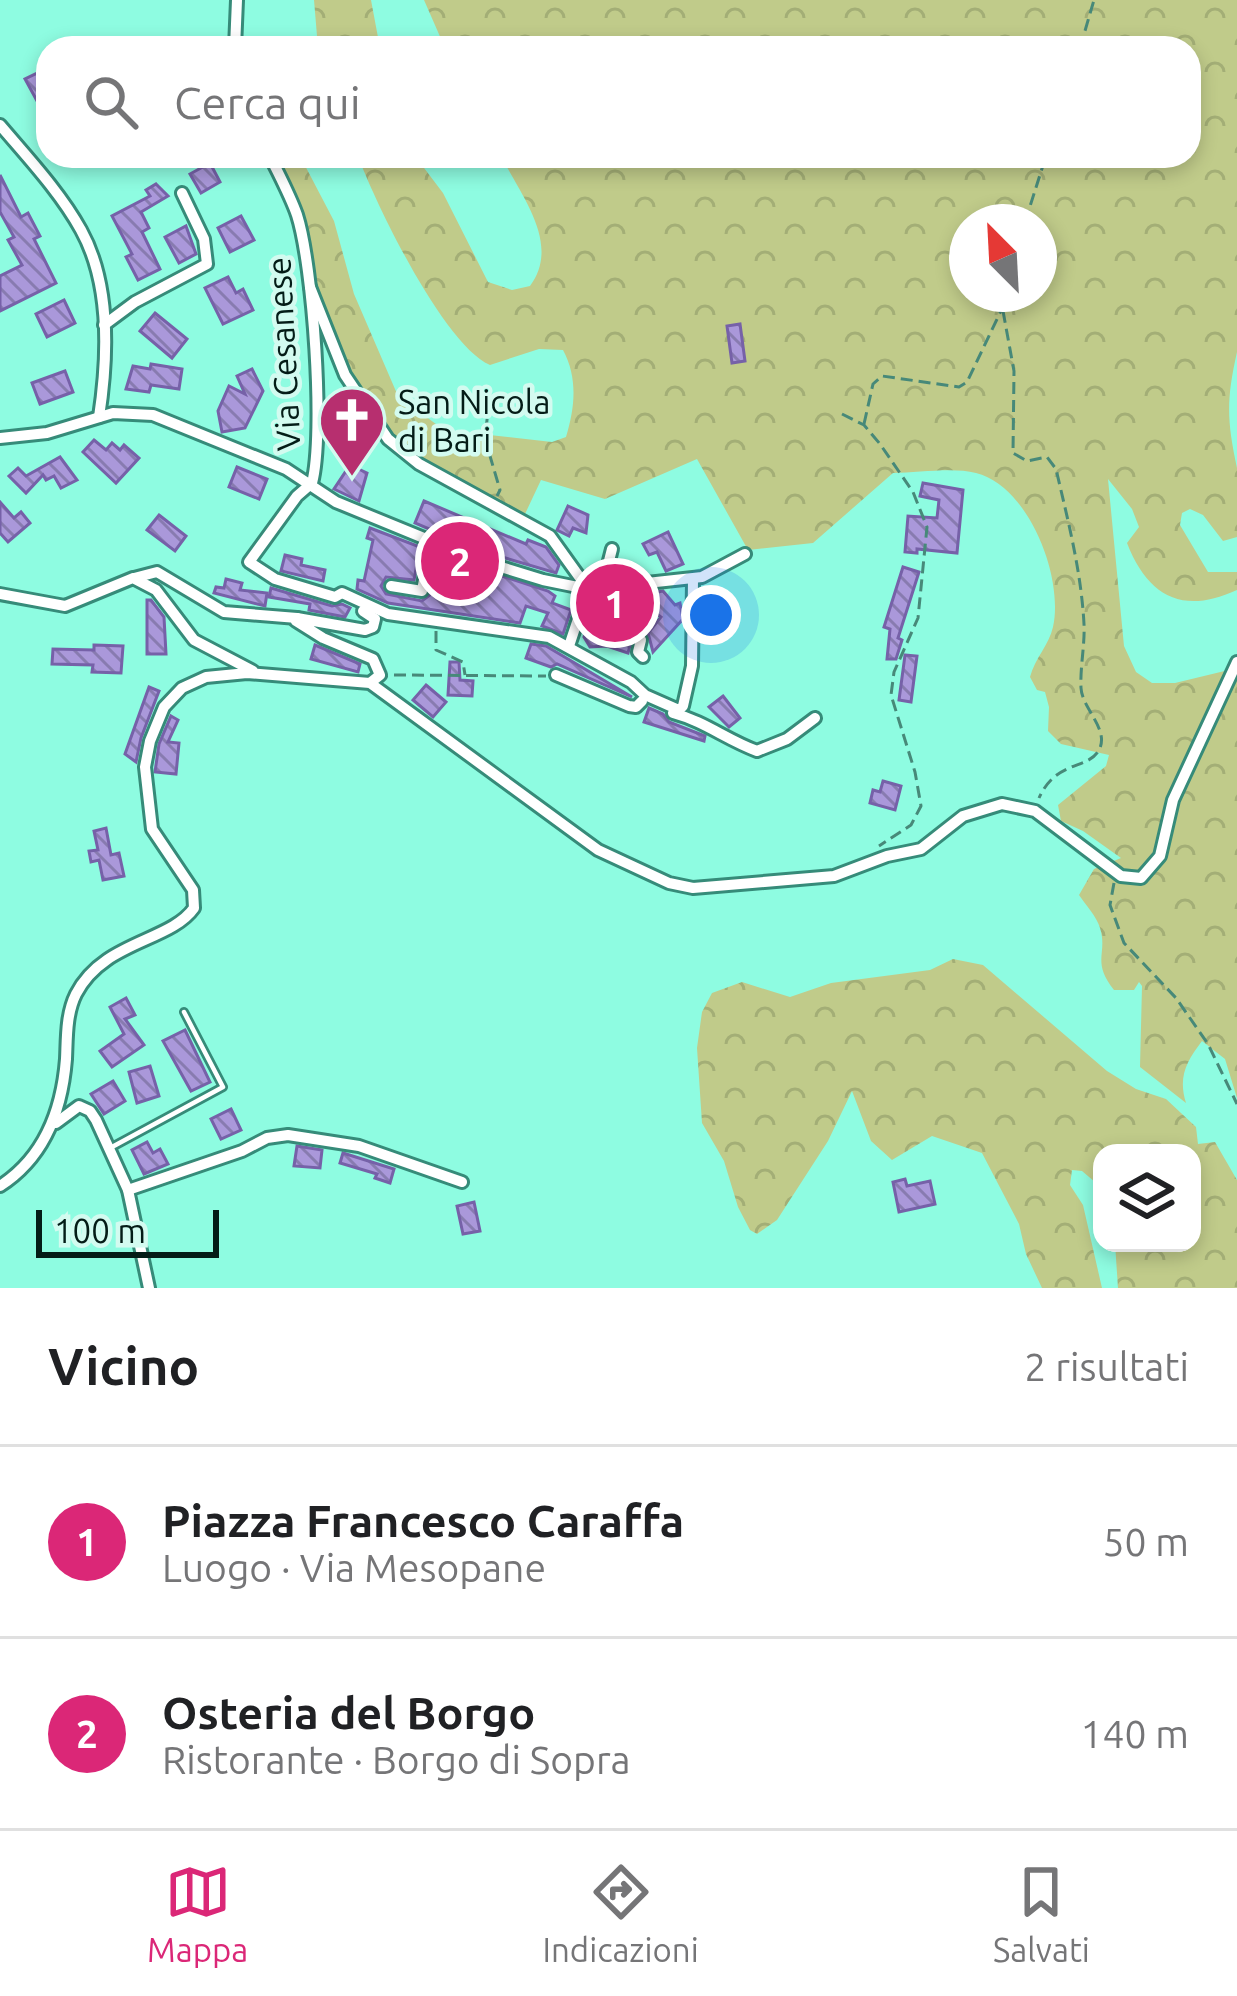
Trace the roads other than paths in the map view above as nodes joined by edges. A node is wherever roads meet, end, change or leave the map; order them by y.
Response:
1 (237, 0) edge
2 (236, 36) edge
3 (0, 125) edge
4 (276, 168) edge
5 (182, 193) dead end
6 (310, 287) junction
7 (104, 325) junction
8 (99, 417) junction
9 (0, 438) edge
10 (312, 483) junction
11 (431, 541) junction
12 (612, 549) dead end
13 (745, 554) dead end
14 (134, 578) junction
15 (693, 580) junction
16 (391, 586) dead end
17 (600, 591) junction
18 (0, 594) edge
19 (335, 598) junction
20 (297, 618) junction
21 (569, 646) junction
22 (643, 657) dead end
23 (1237, 662) edge
24 (256, 673) junction
25 (556, 675) road end
26 (375, 679) junction
27 (644, 698) junction
28 (815, 718) dead end
29 (184, 1012) dead end
30 (54, 1126) junction
31 (110, 1148) junction
32 (462, 1182) dead end
33 (0, 1186) edge
34 (128, 1190) junction
35 (149, 1288) edge

1 - 2 street
3 - 7 street
4 - 6 street, Via Cesanese
5 - 7 street
6 - 10 street, Via Cesanese
6 - 17 street
7 - 8 street
8 - 9 street
8 - 10 street
10 - 11 street
10 - 19 street
11 - 16 street
11 - 17 street
12 - 17 street
13 - 15 street
14 - 18 street
14 - 20 street
14 - 24 street
15 - 17 street
15 - 27 street
17 - 21 street
17 - 22 street
19 - 20 street
19 - 21 street
20 - 26 street
21 - 27 street
23 - 26 street
24 - 26 street
24 - 30 street
25 - 27 street
27 - 28 street
29 - 31 lane
30 - 31 street
30 - 33 street
31 - 34 street
32 - 34 street
34 - 35 street

